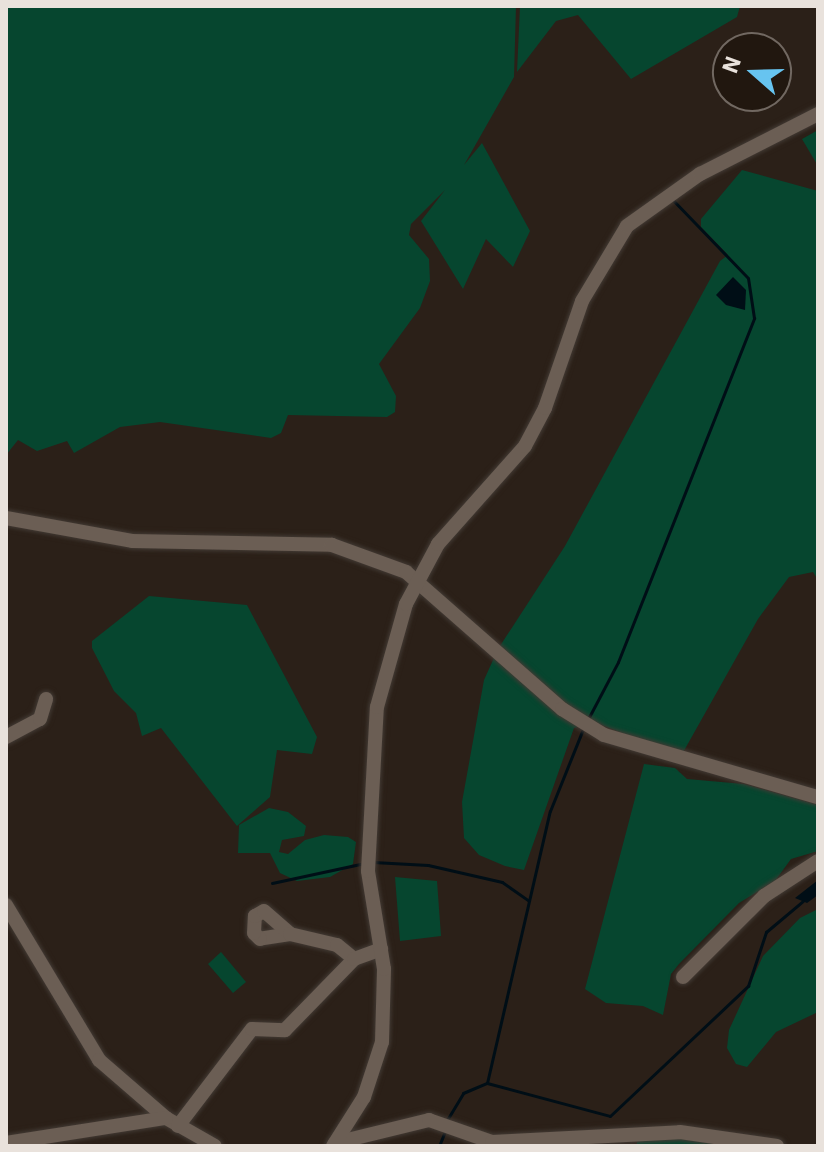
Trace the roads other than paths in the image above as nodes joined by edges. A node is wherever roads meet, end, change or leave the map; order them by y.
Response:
1 (818, 114) edge
2 (6, 518) edge
3 (417, 582) junction
4 (46, 699) dead end
5 (6, 737) edge
6 (818, 797) edge
7 (818, 861) edge
8 (6, 905) edge
9 (290, 934) dead end
10 (381, 949) junction
11 (354, 959) junction
12 (683, 977) dead end
13 (172, 1122) junction
14 (6, 1143) edge
15 (491, 1144) edge
16 (334, 1145) edge
17 (215, 1146) edge
18 (777, 1146) edge

1 - 3 street
2 - 3 street
3 - 6 street
3 - 10 street
4 - 5 street
7 - 12 street
8 - 13 street
9 - 11 street
10 - 11 street
10 - 16 street
11 - 13 street
13 - 14 street
13 - 17 street
15 - 16 street
15 - 18 street

